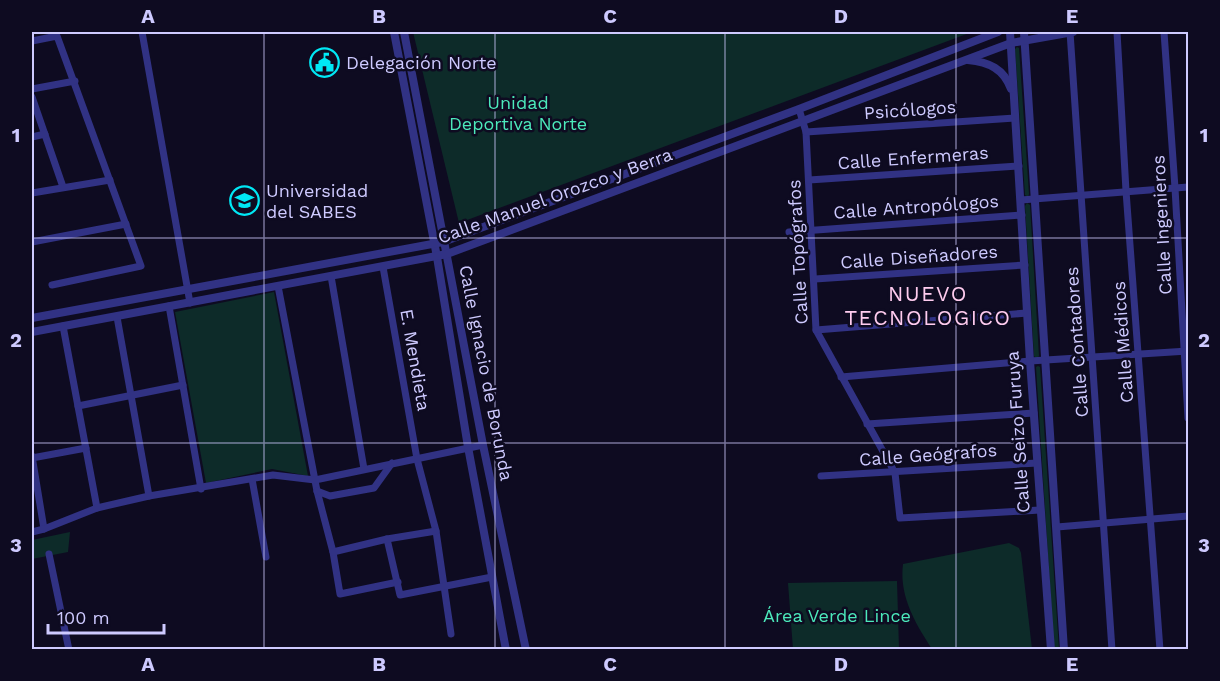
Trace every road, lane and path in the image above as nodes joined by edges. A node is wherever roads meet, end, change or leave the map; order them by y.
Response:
1 (142, 32) edge
2 (394, 32) edge
3 (404, 32) edge
4 (998, 32) edge
5 (1010, 32) edge
6 (1072, 32) edge
7 (1117, 32) edge
8 (1164, 32) edge
9 (1024, 36) edge
10 (32, 41) edge
11 (1011, 43) junction
12 (965, 60) junction
13 (75, 81) junction
14 (32, 88) edge
15 (32, 97) edge
16 (1015, 99) junction
17 (799, 109) junction
18 (1015, 118) junction
19 (803, 122) junction
20 (806, 132) junction
21 (45, 134) junction
22 (32, 137) edge
23 (1019, 166) junction
24 (110, 180) junction
25 (809, 180) junction
26 (63, 187) junction
27 (1176, 188) junction
28 (1188, 188) edge
29 (1126, 191) junction
30 (32, 193) edge
31 (1082, 195) junction
32 (1036, 198) junction
33 (1021, 200) junction
34 (1022, 215) junction
35 (126, 224) junction
36 (812, 229) junction
37 (789, 232) dead end
38 (32, 242) edge
39 (443, 242) junction
40 (434, 245) junction
41 (447, 254) junction
42 (437, 257) junction
43 (1025, 265) junction
44 (383, 267) junction
45 (331, 276) junction
46 (815, 279) junction
47 (52, 285) dead end
48 (278, 286) junction
49 (187, 288) junction
50 (190, 303) junction
51 (169, 306) junction
52 (1027, 313) junction
53 (117, 317) junction
54 (32, 318) edge
55 (63, 326) junction
56 (816, 330) junction
57 (32, 332) edge
58 (1186, 352) edge
59 (1140, 355) junction
60 (1093, 358) junction
61 (1030, 361) junction
62 (1046, 361) junction
63 (841, 377) junction
64 (183, 385) junction
65 (131, 395) junction
66 (78, 406) junction
67 (1034, 413) junction
68 (1188, 418) edge
69 (867, 424) junction
70 (483, 445) junction
71 (468, 447) junction
72 (86, 448) junction
73 (32, 457) edge
74 (417, 459) junction
75 (392, 463) junction
76 (1037, 463) junction
77 (364, 468) junction
78 (895, 473) junction
79 (821, 476) dead end
80 (252, 479) junction
81 (315, 480) junction
82 (201, 489) junction
83 (317, 491) junction
84 (149, 496) junction
85 (97, 508) junction
86 (1040, 510) junction
87 (1188, 516) edge
88 (1151, 519) junction
89 (1104, 523) junction
90 (1057, 527) junction
91 (44, 529) junction
92 (436, 531) junction
93 (32, 532) edge
94 (387, 539) junction
95 (333, 552) junction
96 (49, 554) dead end
97 (266, 557) dead end
98 (492, 577) junction
99 (398, 582) junction
100 (445, 586) junction
101 (452, 634) dead end
102 (523, 649) edge
103 (69, 650) edge
104 (506, 650) edge
105 (1051, 650) edge
106 (1064, 650) edge
107 (1112, 650) edge
108 (1160, 650) edge

1 - 49 street
2 - 40 street, Calle Ignacio de Borunda
3 - 39 street, Calle Ignacio de Borunda
4 - 17 street, Calle Manuel Orozco y Berra
5 - 11 street, Calle Seizo Furuya
6 - 9 street, Calle Manuel Orozco y Berra
6 - 31 street, Calle Contadores
7 - 29 street, Calle Médicos
8 - 27 street, Calle Ingenieros
9 - 11 street, Calle Manuel Orozco y Berra
9 - 32 street, Calle Seizo Furuya
10 - 13 street
11 - 12 street, Calle Manuel Orozco y Berra
11 - 16 street, Calle Seizo Furuya
12 - 16 street
12 - 19 street, Calle Manuel Orozco y Berra
13 - 14 street
13 - 24 street
15 - 21 street
16 - 18 street, Calle Seizo Furuya
17 - 19 street, Calle Topógrafos
17 - 39 street, Calle Manuel Orozco y Berra
18 - 20 street, Psicólogos
18 - 23 street, Calle Seizo Furuya
19 - 20 street, Calle Topógrafos
19 - 41 street, Calle Manuel Orozco y Berra
20 - 25 street, Calle Topógrafos
21 - 22 street
21 - 26 street
23 - 25 street, Calle Enfermeras
23 - 33 street, Calle Seizo Furuya
24 - 26 street
24 - 35 street
25 - 36 street, Calle Topógrafos
26 - 30 street
27 - 28 street
27 - 29 street
27 - 58 street, Calle Ingenieros
29 - 31 street
29 - 59 street, Calle Médicos
31 - 32 street
31 - 60 street, Calle Contadores
32 - 33 street
32 - 62 street, Calle Seizo Furuya
33 - 34 street, Calle Seizo Furuya
34 - 36 street, Calle Antropólogos
34 - 43 street, Calle Seizo Furuya
35 - 38 street
35 - 47 street
36 - 37 street, Calle Antropólogos
36 - 46 street, Calle Topógrafos
39 - 40 street, Calle Manuel Orozco y Berra
39 - 41 street, Calle Ignacio de Borunda
40 - 42 street, Calle Ignacio de Borunda
40 - 49 street, Calle Manuel Orozco y Berra
41 - 42 street, Calle Manuel Orozco y Berra
41 - 70 street, Calle Ignacio de Borunda
42 - 44 street, Calle Manuel Orozco y Berra
42 - 71 street, Calle Ignacio de Borunda
43 - 46 street, Calle Diseñadores
43 - 52 street, Calle Seizo Furuya
44 - 45 street, Calle Manuel Orozco y Berra
44 - 74 street, E. Mendieta
45 - 48 street, Calle Manuel Orozco y Berra
45 - 77 street
46 - 56 street, Calle Topógrafos
48 - 50 street, Calle Manuel Orozco y Berra
48 - 81 street
49 - 50 street
49 - 54 street, Calle Manuel Orozco y Berra
50 - 51 street, Calle Manuel Orozco y Berra
51 - 53 street, Calle Manuel Orozco y Berra
51 - 64 street
52 - 56 street
52 - 61 street, Calle Seizo Furuya
53 - 55 street, Calle Manuel Orozco y Berra
53 - 65 street
55 - 57 street, Calle Manuel Orozco y Berra
55 - 66 street
56 - 63 street, Calle Topógrafos
58 - 59 street
58 - 68 street, Calle Ingenieros
59 - 60 street
59 - 88 street, Calle Médicos
60 - 62 street
60 - 89 street, Calle Contadores
61 - 62 street
61 - 63 street
61 - 67 street, Calle Seizo Furuya
62 - 90 street, Calle Seizo Furuya
63 - 69 street, Calle Topógrafos
64 - 65 street
64 - 82 street
65 - 66 street
65 - 84 street
66 - 72 street
67 - 69 street
67 - 76 street, Calle Seizo Furuya
69 - 78 street, Calle Topógrafos
70 - 71 street
70 - 102 street, Calle Ignacio de Borunda
71 - 74 street
71 - 98 street, Calle Ignacio de Borunda
72 - 73 street
72 - 85 street
73 - 91 street
74 - 75 street
74 - 92 street, E. Mendieta
75 - 77 street
75 - 83 street
76 - 78 street, Calle Geógrafos
76 - 86 street, Calle Seizo Furuya
77 - 81 street
78 - 79 street, Calle Geógrafos
78 - 86 street, Calle Topógrafos
80 - 81 street
80 - 82 street
80 - 97 street
81 - 83 street
82 - 84 street
83 - 95 street
84 - 85 street
85 - 91 street
86 - 105 street, Calle Seizo Furuya
87 - 88 street
88 - 89 street
88 - 108 street, Calle Médicos
89 - 90 street
89 - 107 street, Calle Contadores
90 - 106 street, Calle Seizo Furuya
91 - 93 street
92 - 94 street
92 - 100 street, E. Mendieta
94 - 95 street
94 - 99 street
95 - 99 street
96 - 103 street
98 - 100 street
98 - 104 street, Calle Ignacio de Borunda
99 - 100 street
100 - 101 street, E. Mendieta

